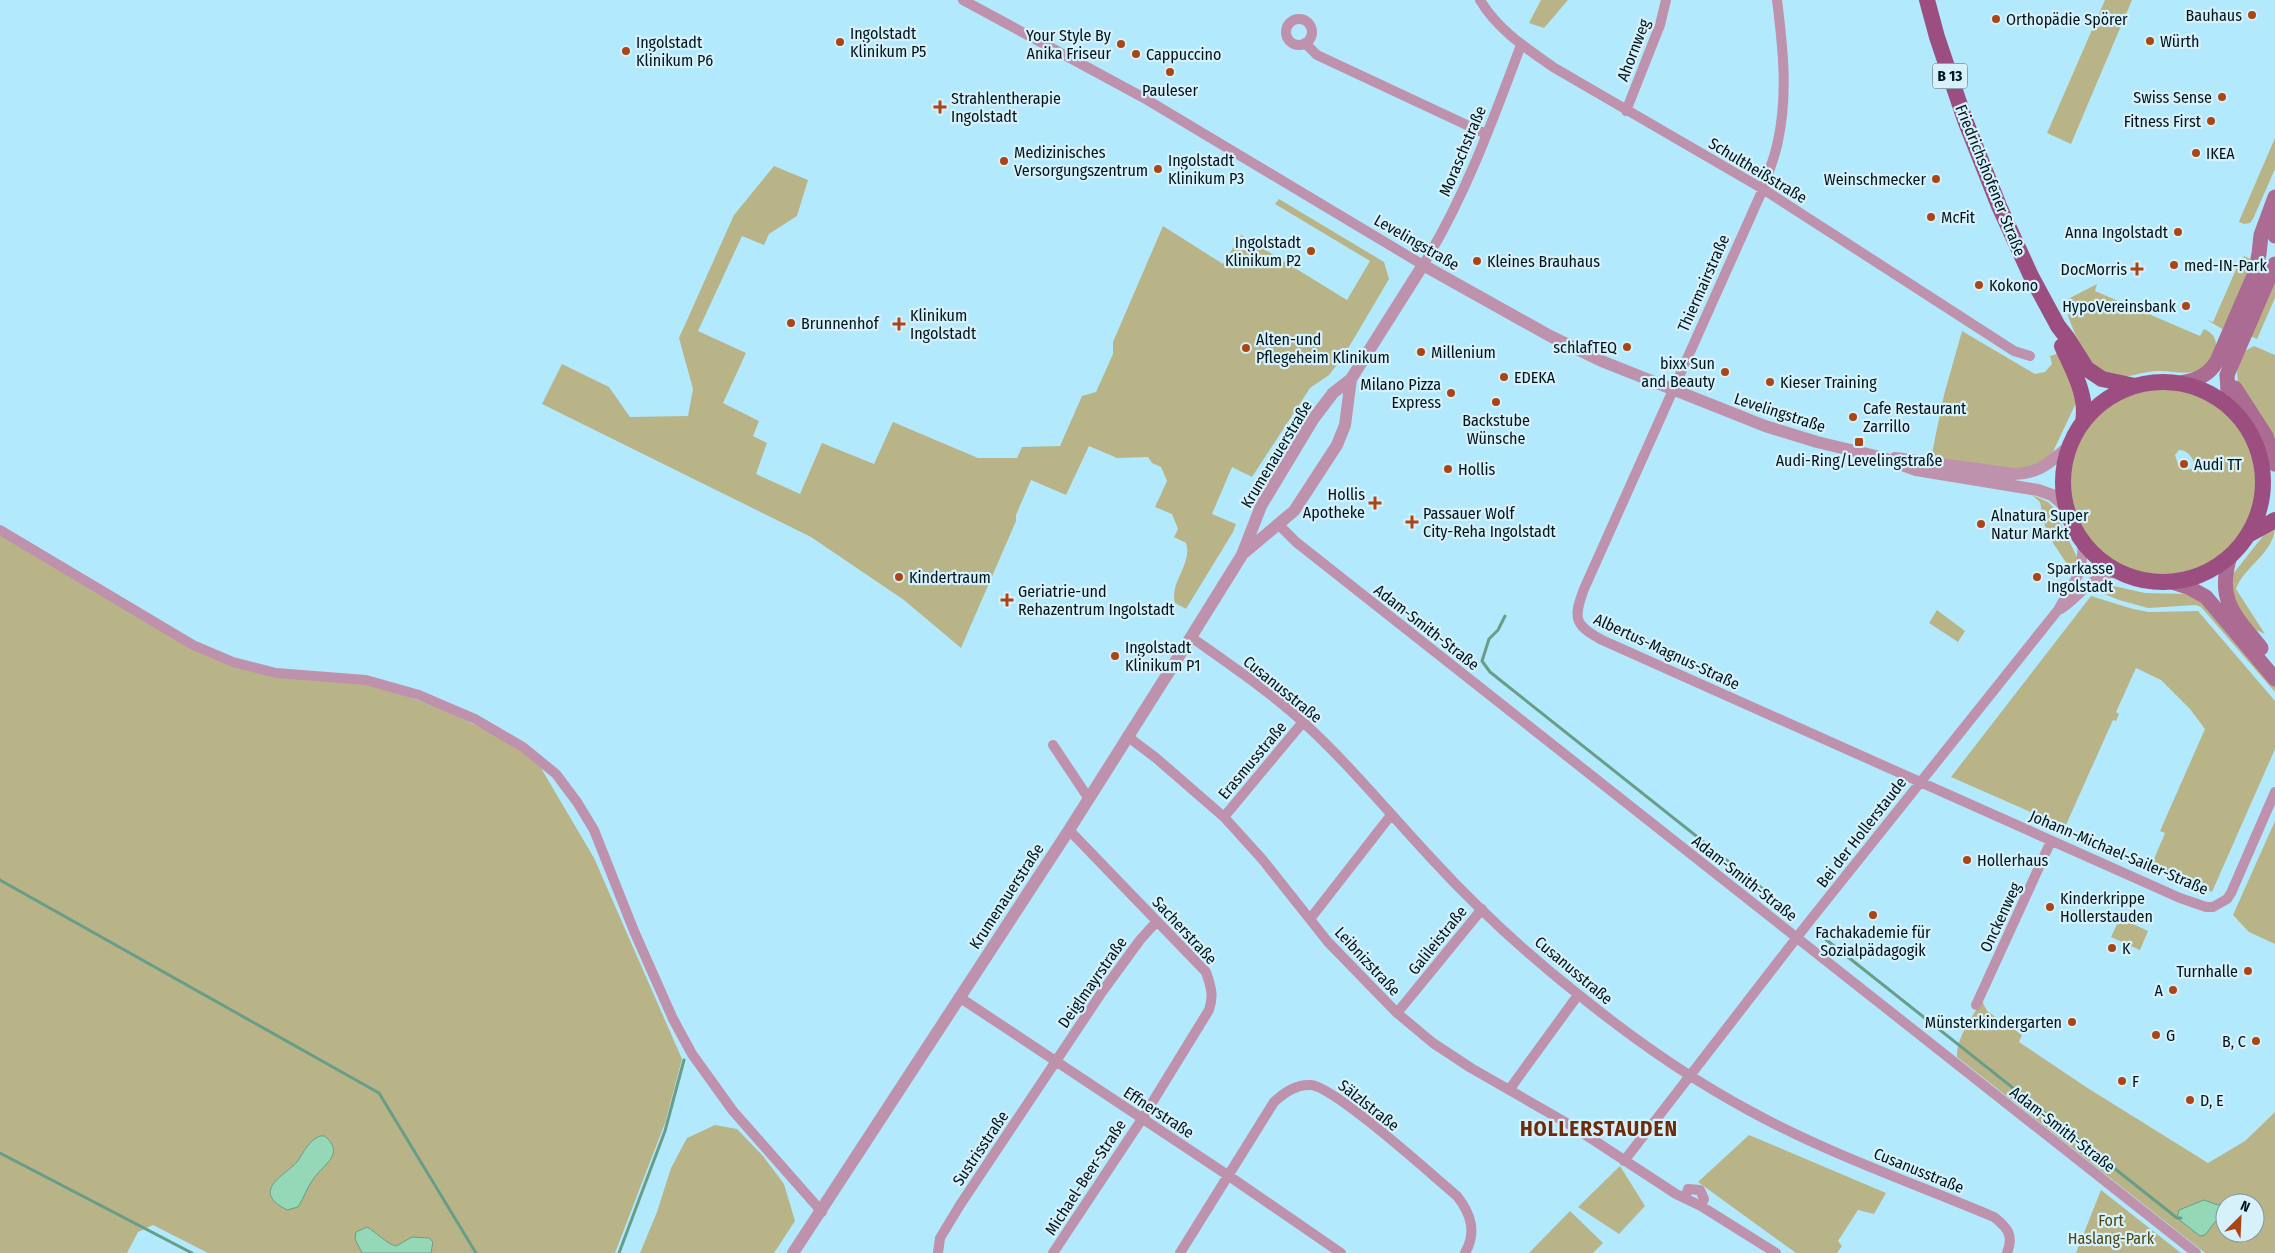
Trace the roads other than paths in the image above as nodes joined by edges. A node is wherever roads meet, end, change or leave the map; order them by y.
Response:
1 (963, 0) edge
2 (1480, 0) edge
3 (1666, 0) edge
4 (1777, 0) edge
5 (1927, 0) edge
6 (1305, 43) dead end
7 (1521, 45) junction
8 (1626, 111) junction
9 (1486, 134) junction
10 (1763, 188) junction
11 (2275, 197) edge
12 (2275, 214) edge
13 (2275, 236) edge
14 (2275, 264) edge
15 (1423, 265) junction
16 (2058, 326) junction
17 (2030, 356) dead end
18 (2233, 360) junction
19 (1351, 379) junction
20 (2180, 384) junction
21 (2135, 386) junction
22 (1673, 391) junction
23 (1323, 405) junction
24 (2237, 415) junction
25 (1346, 417) junction
26 (2083, 422) junction
27 (2070, 446) junction
28 (1880, 458) junction
29 (2269, 469) edge
30 (2275, 493) edge
31 (1260, 506) junction
32 (2066, 507) junction
33 (2275, 520) edge
34 (1278, 524) junction
35 (0, 530) edge
36 (2248, 535) junction
37 (2083, 542) junction
38 (1242, 554) junction
39 (2230, 556) junction
40 (2119, 572) junction
41 (2172, 582) junction
42 (2058, 610) junction
43 (1191, 637) junction
44 (2275, 665) edge
45 (2275, 679) edge
46 (1303, 722) junction
47 (1127, 736) junction
48 (1053, 745) dead end
49 (1920, 781) junction
50 (2275, 792) edge
51 (1089, 799) junction
52 (1391, 815) junction
53 (1224, 817) junction
54 (1069, 830) junction
55 (2050, 841) junction
56 (1482, 909) junction
57 (1310, 919) junction
58 (1157, 921) junction
59 (1797, 938) junction
60 (1578, 995) junction
61 (959, 997) junction
62 (1976, 1006) dead end
63 (1398, 1013) junction
64 (1056, 1062) junction
65 (1689, 1075) junction
66 (1509, 1090) junction
67 (1142, 1118) junction
68 (1624, 1161) junction
69 (1229, 1176) junction
70 (822, 1212) junction
71 (1329, 1249) edge
72 (793, 1253) edge
73 (938, 1253) edge
74 (1053, 1253) edge
75 (1180, 1253) edge
76 (1341, 1253) edge
77 (1465, 1253) edge
78 (1776, 1253) edge
79 (2007, 1253) edge
80 (2196, 1253) edge

1 - 15 street, Levelingstraße
2 - 7 street, Schultheißstraße
3 - 8 street, Ahornweg
4 - 10 street, Thiermairstraße
5 - 16 main road, Friedrichshofener Straße / B 13
6 - 9 street
7 - 8 street, Schultheißstraße
7 - 9 street, Moraschstraße
8 - 10 street, Schultheißstraße
9 - 15 street, Moraschstraße
10 - 17 street, Schultheißstraße
10 - 22 street, Thiermairstraße
11 - 20 main road
12 - 13 main road
14 - 18 main road
15 - 19 street, Krumenauerstraße
15 - 22 street, Levelingstraße
16 - 21 main road, Friedrichshofener Straße / B 13
16 - 26 main road, Friedrichshofener Straße / B 13
18 - 24 main road
18 - 29 main road
19 - 23 street, Krumenauerstraße
19 - 25 street, Krumenauerstraße
20 - 21 main road, B 13
20 - 24 main road, B 13
21 - 26 main road, B 13
22 - 28 street, Levelingstraße
22 - 49 street, Albertus-Magnus-Straße
23 - 25 street
23 - 31 street, Krumenauerstraße
24 - 29 main road, B 13
25 - 34 street, Krumenauerstraße
26 - 27 main road, B 13
27 - 28 street, Levelingstraße
27 - 32 main road, B 13
28 - 32 street, Levelingstraße
29 - 30 main road
29 - 36 main road, B 13
31 - 34 street
31 - 38 street, Krumenauerstraße
32 - 37 main road, B 13
33 - 36 main road
34 - 38 street, Krumenauerstraße
34 - 59 street, Adam-Smith-Straße
35 - 70 street
36 - 39 main road, B 13
37 - 40 main road, B 13
37 - 42 street, Bei der Hollerstaude
38 - 43 street, Krumenauerstraße
39 - 41 main road, B 13
39 - 44 main road, B 13
40 - 41 main road, B 13
40 - 42 street, Bei der Hollerstaude
41 - 45 main road, B 13
42 - 49 street, Bei der Hollerstaude
43 - 46 street, Cusanusstraße
43 - 47 street, Krumenauerstraße
46 - 52 street, Cusanusstraße
46 - 53 street, Erasmusstraße
47 - 51 street, Krumenauerstraße
47 - 53 street, Leibnizstraße
48 - 51 street
49 - 55 street, Johann-Michael-Sailer-Straße
49 - 59 street, Bei der Hollerstaude
50 - 55 street, Johann-Michael-Sailer-Straße
51 - 54 street, Krumenauerstraße
52 - 56 street, Cusanusstraße
52 - 57 street
53 - 57 street, Leibnizstraße
54 - 58 street, Sacherstraße
54 - 61 street, Krumenauerstraße
55 - 62 street, Onckenweg
56 - 60 street, Cusanusstraße
56 - 63 street, Galileistraße
57 - 63 street, Leibnizstraße
58 - 64 street, Deiglmayrstraße
58 - 67 street, Sacherstraße
59 - 65 street, Bei der Hollerstaude
59 - 80 street, Adam-Smith-Straße
60 - 65 street, Cusanusstraße
60 - 66 street
61 - 64 street, Effnerstraße
61 - 70 street, Krumenauerstraße
63 - 66 street, Leibnizstraße
64 - 67 street, Effnerstraße
64 - 73 street, Sustrisstraße
65 - 68 street, Bei der Hollerstaude
65 - 79 street, Cusanusstraße
66 - 68 street, Leibnizstraße
67 - 69 street, Effnerstraße
67 - 74 street, Michael-Beer-Straße
68 - 78 street, Leibnizstraße
69 - 71 street, Effnerstraße
69 - 75 street
69 - 77 street, Sälzlstraße
70 - 72 street, Krumenauerstraße
71 - 76 street, Effnerstraße

